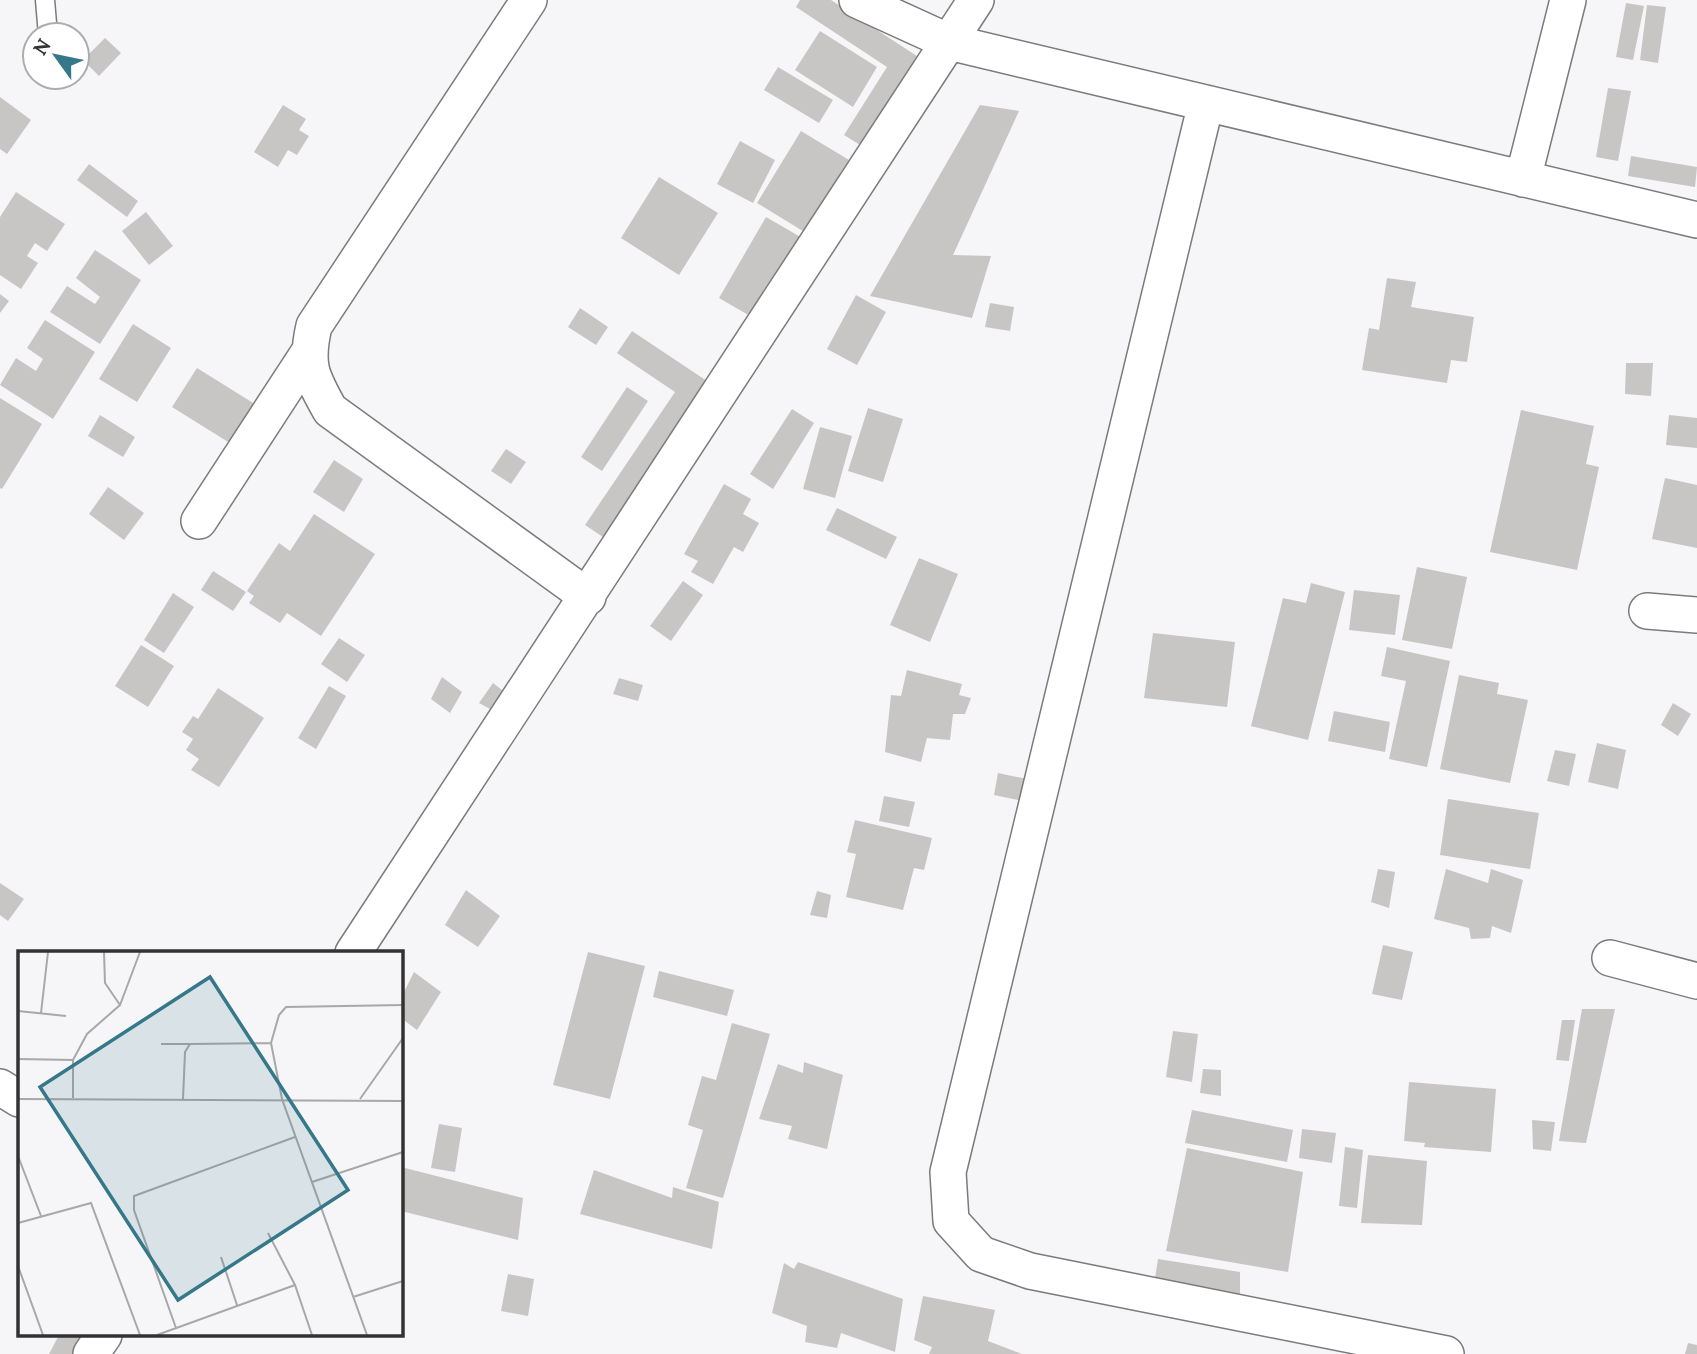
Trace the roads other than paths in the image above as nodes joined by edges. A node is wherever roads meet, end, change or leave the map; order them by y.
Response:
1 (44, 0) edge
2 (529, 0) edge
3 (857, 0) edge
4 (976, 0) edge
5 (1568, 0) edge
6 (46, 21) edge
7 (949, 42) junction
8 (1206, 103) junction
9 (1523, 179) junction
10 (1697, 220) edge
11 (307, 355) junction
12 (199, 521) dead end
13 (588, 597) junction
14 (1647, 611) dead end
15 (1697, 615) edge
16 (354, 951) edge
17 (1610, 958) dead end
18 (1697, 981) edge
19 (0, 1087) edge
20 (18, 1098) edge
21 (103, 1336) edge
22 (91, 1354) edge
23 (1446, 1354) edge

1 - 6 lane
2 - 11 street
3 - 7 street
4 - 7 street
5 - 9 street
7 - 8 street
7 - 13 street
8 - 9 street
8 - 23 street
9 - 10 street
11 - 12 street
11 - 13 street
13 - 16 street
14 - 15 street
17 - 18 street
19 - 20 street
21 - 22 street

